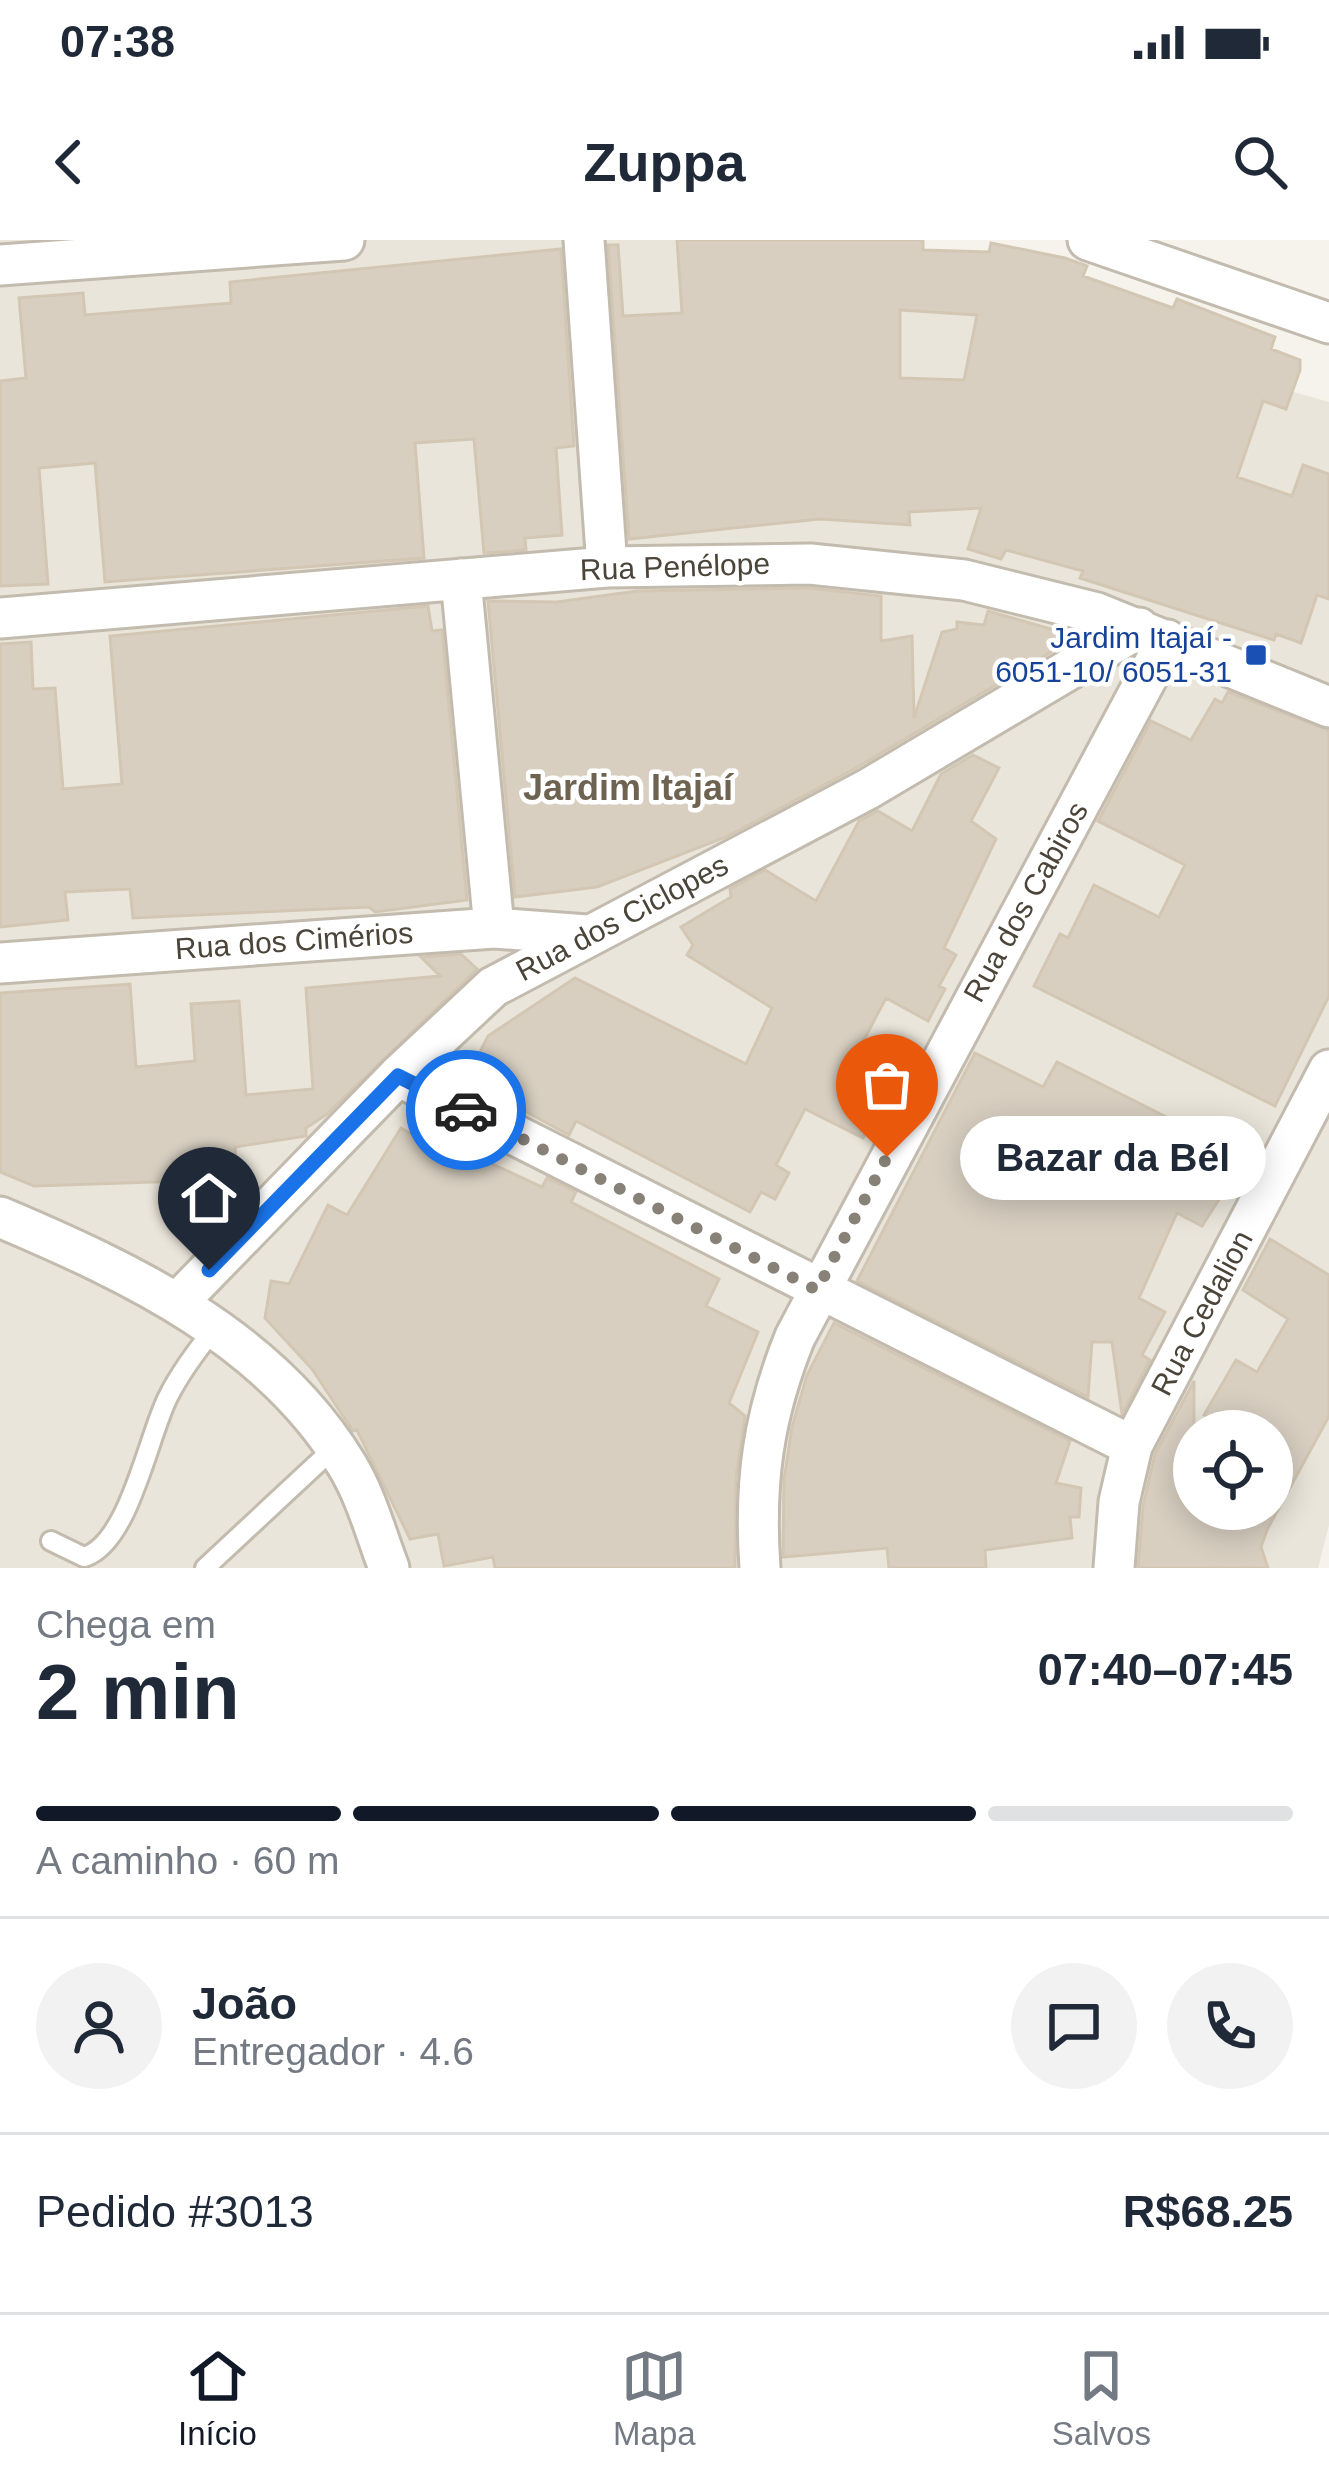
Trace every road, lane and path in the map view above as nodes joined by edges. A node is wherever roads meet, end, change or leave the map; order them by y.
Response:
1 (344, 240) edge
2 (584, 240) edge
3 (1088, 240) edge
4 (0, 265) edge
5 (1329, 323) edge
6 (607, 567) junction
7 (461, 579) junction
8 (0, 617) edge
9 (1153, 634) junction
10 (1329, 707) edge
11 (494, 928) junction
12 (587, 935) junction
13 (0, 963) edge
14 (1329, 1070) edge
15 (398, 1076) junction
16 (3, 1226) edge
17 (817, 1290) junction
18 (178, 1302) junction
19 (216, 1328) junction
20 (1132, 1446) junction
21 (335, 1447) junction
22 (51, 1541) dead end
23 (205, 1568) edge
24 (389, 1568) edge
25 (760, 1568) edge
26 (1114, 1568) edge

1 - 4 street
2 - 6 street
3 - 5 street
6 - 7 street, Rua Penélope
6 - 9 street, Rua Penélope
7 - 8 street, Rua Penélope
7 - 11 street
9 - 10 street, Rua Penélope
9 - 12 street, Rua dos Ciclopes
9 - 17 street, Rua dos Cabiros
11 - 12 street, Rua dos Cimérios
11 - 13 street, Rua dos Cimérios
12 - 15 street, Rua dos Ciclopes
14 - 20 street, Rua Cedalion
15 - 17 street
15 - 18 street, Rua dos Ciclopes
16 - 18 street
17 - 20 street
17 - 25 street, Rua dos Cabiros
18 - 19 street
19 - 21 street
19 - 22 lane
20 - 26 street, Rua Cedalion
21 - 23 lane
21 - 24 street

